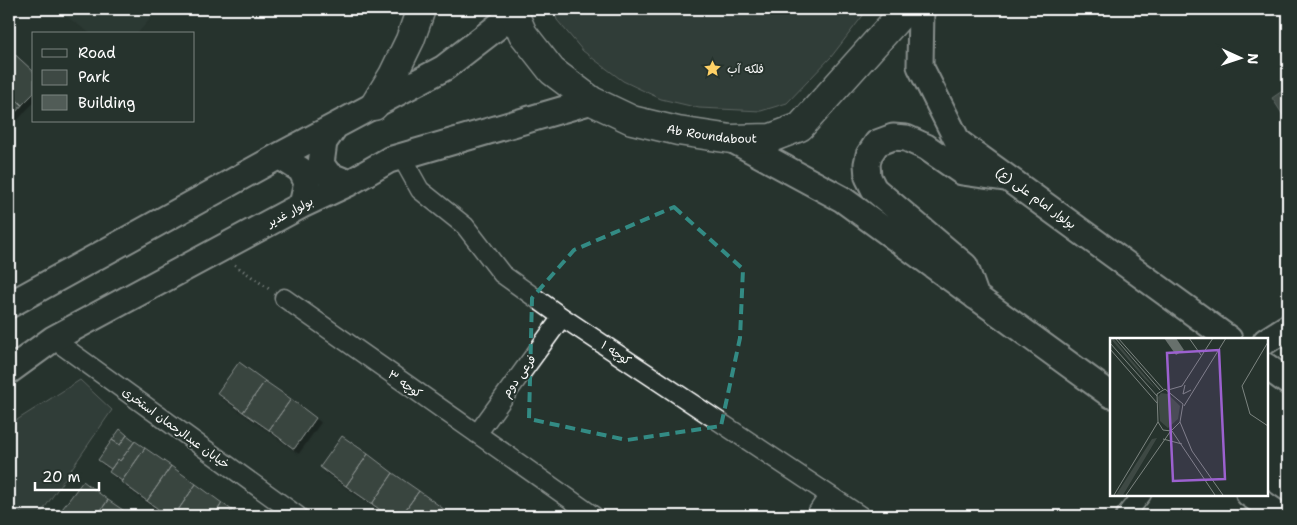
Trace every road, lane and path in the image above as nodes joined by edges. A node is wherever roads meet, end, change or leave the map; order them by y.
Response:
1 (421, 9) edge
2 (906, 9) edge
3 (921, 9) edge
4 (513, 11) edge
5 (592, 100) junction
6 (374, 106) junction
7 (334, 128) junction
8 (731, 139) junction
9 (279, 156) junction
10 (402, 156) junction
11 (1008, 178) junction
12 (349, 183) junction
13 (302, 205) junction
14 (216, 252) junction
15 (976, 296) junction
16 (284, 298) joint
17 (9, 306) edge
18 (562, 317) junction
19 (1288, 327) edge
20 (1228, 338) edge
21 (54, 339) junction
22 (1267, 341) edge
23 (1267, 367) edge
24 (9, 371) edge
25 (1288, 382) edge
26 (1110, 394) edge
27 (477, 434) junction
28 (829, 495) junction
29 (1141, 495) edge
30 (1250, 495) edge
31 (298, 516) edge
32 (594, 516) edge
33 (816, 516) edge
34 (861, 516) edge
35 (1125, 516) edge
36 (1281, 516) edge

1 - 6 main road
2 - 8 main road, Ab Roundabout
3 - 11 street, بولوار امام علی (ع)
4 - 5 main road, Ab Roundabout
4 - 6 street
5 - 8 main road, Ab Roundabout
5 - 10 street, بولوار غدیر
6 - 7 street
7 - 9 street
7 - 12 street
8 - 15 street
9 - 13 street
9 - 17 street
10 - 12 street, بولوار غدیر
10 - 18 street, کوچه ۱
11 - 15 street
11 - 20 street, بولوار امام علی (ع)
12 - 13 street, بولوار غدیر
13 - 14 street, بولوار غدیر
14 - 16 path
14 - 21 street, بولوار غدیر
15 - 26 street
16 - 27 street, کوچه ۳
18 - 27 street, فرعی دوم
18 - 28 street, کوچه ۱
19 - 22 street
21 - 24 street, بولوار غدیر
21 - 31 street, خیابان عبدالرحمان استخری
23 - 25 street
27 - 32 street, کوچه ۳
28 - 33 street
28 - 34 street, کوچه ۱
29 - 35 street
30 - 36 street

